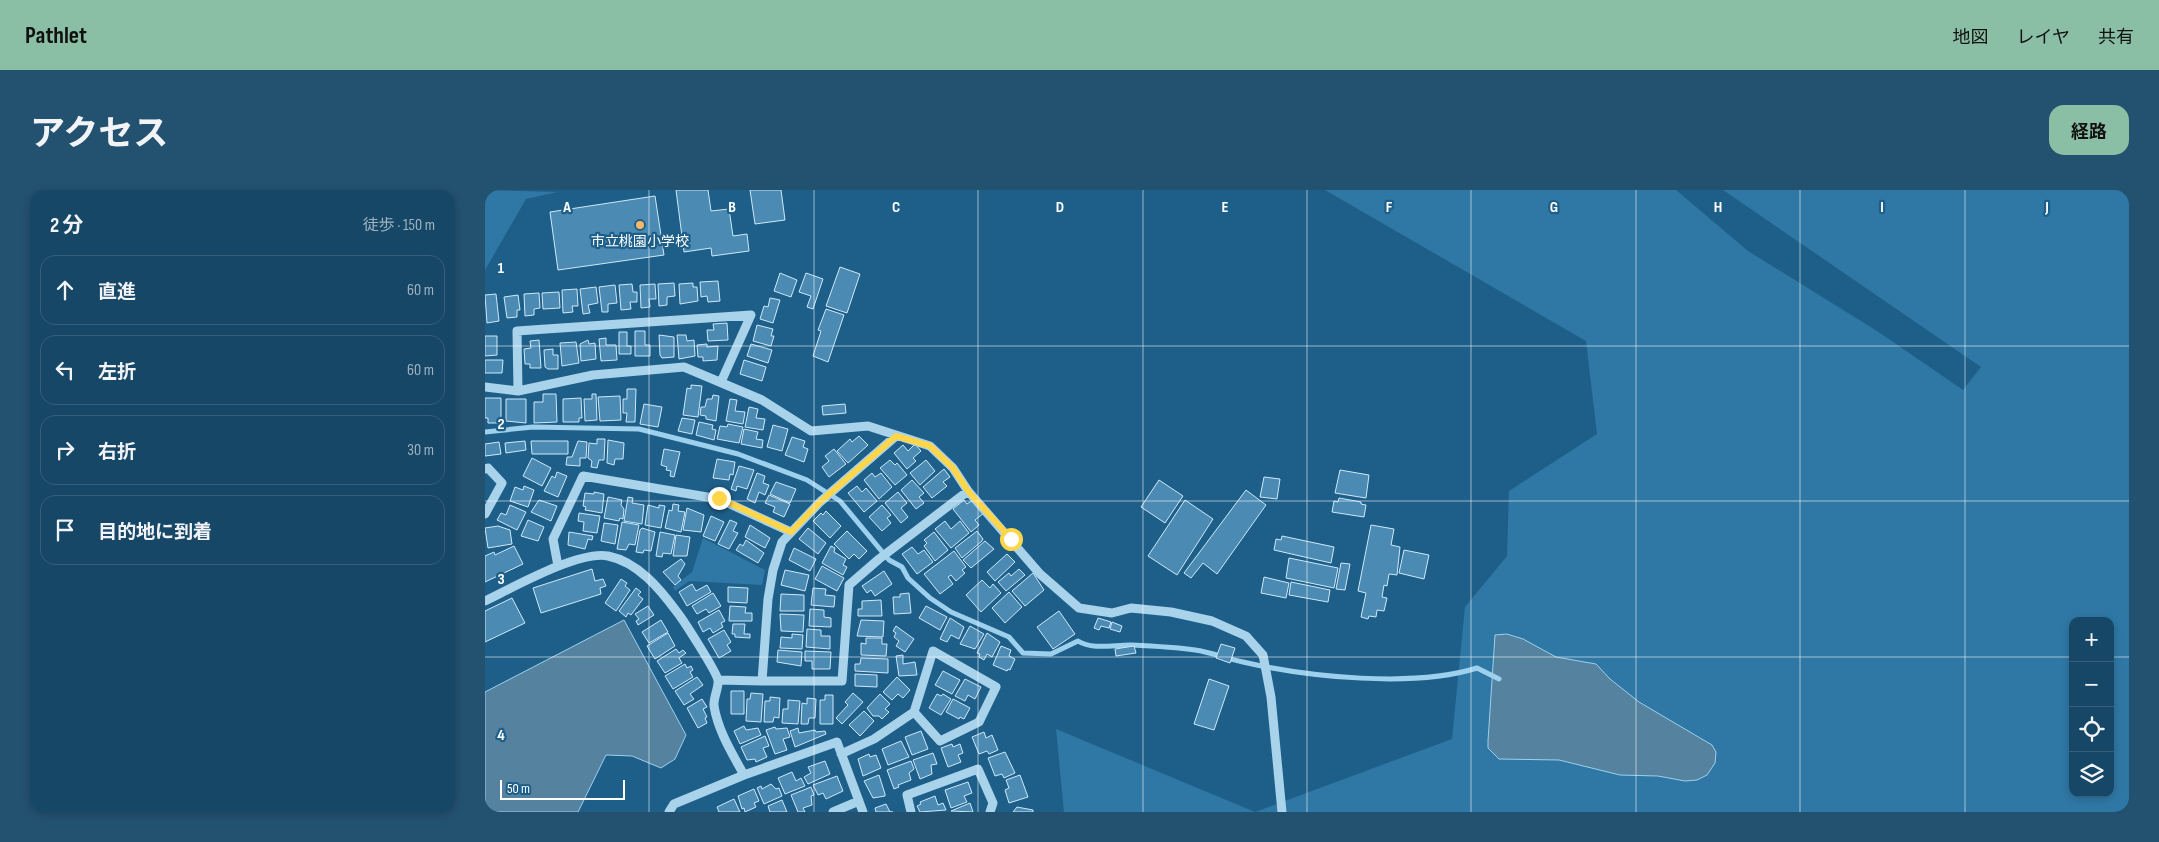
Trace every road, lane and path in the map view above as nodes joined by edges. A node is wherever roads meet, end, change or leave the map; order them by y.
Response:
1 (721, 382) junction
2 (485, 388) edge
3 (517, 391) junction
4 (896, 436) junction
5 (485, 469) edge
6 (968, 491) junction
7 (485, 514) edge
8 (791, 532) junction
9 (559, 566) junction
10 (485, 601) edge
11 (718, 680) junction
12 (762, 680) junction
13 (914, 712) junction
14 (841, 754) junction
15 (744, 775) junction
16 (859, 801) junction
17 (669, 812) edge
18 (833, 812) edge
19 (863, 812) edge
20 (911, 812) edge
21 (990, 812) edge
22 (1282, 812) edge

1 - 3 street
1 - 3 street
1 - 4 street
2 - 3 street
4 - 6 street
4 - 8 street
5 - 7 street
6 - 12 street
6 - 22 street
8 - 9 street
8 - 12 street
9 - 10 street
9 - 11 street
11 - 12 street
11 - 15 street
13 - 13 street
13 - 14 street
14 - 15 street
14 - 16 street
15 - 17 street
16 - 18 street
16 - 19 street
20 - 21 street

